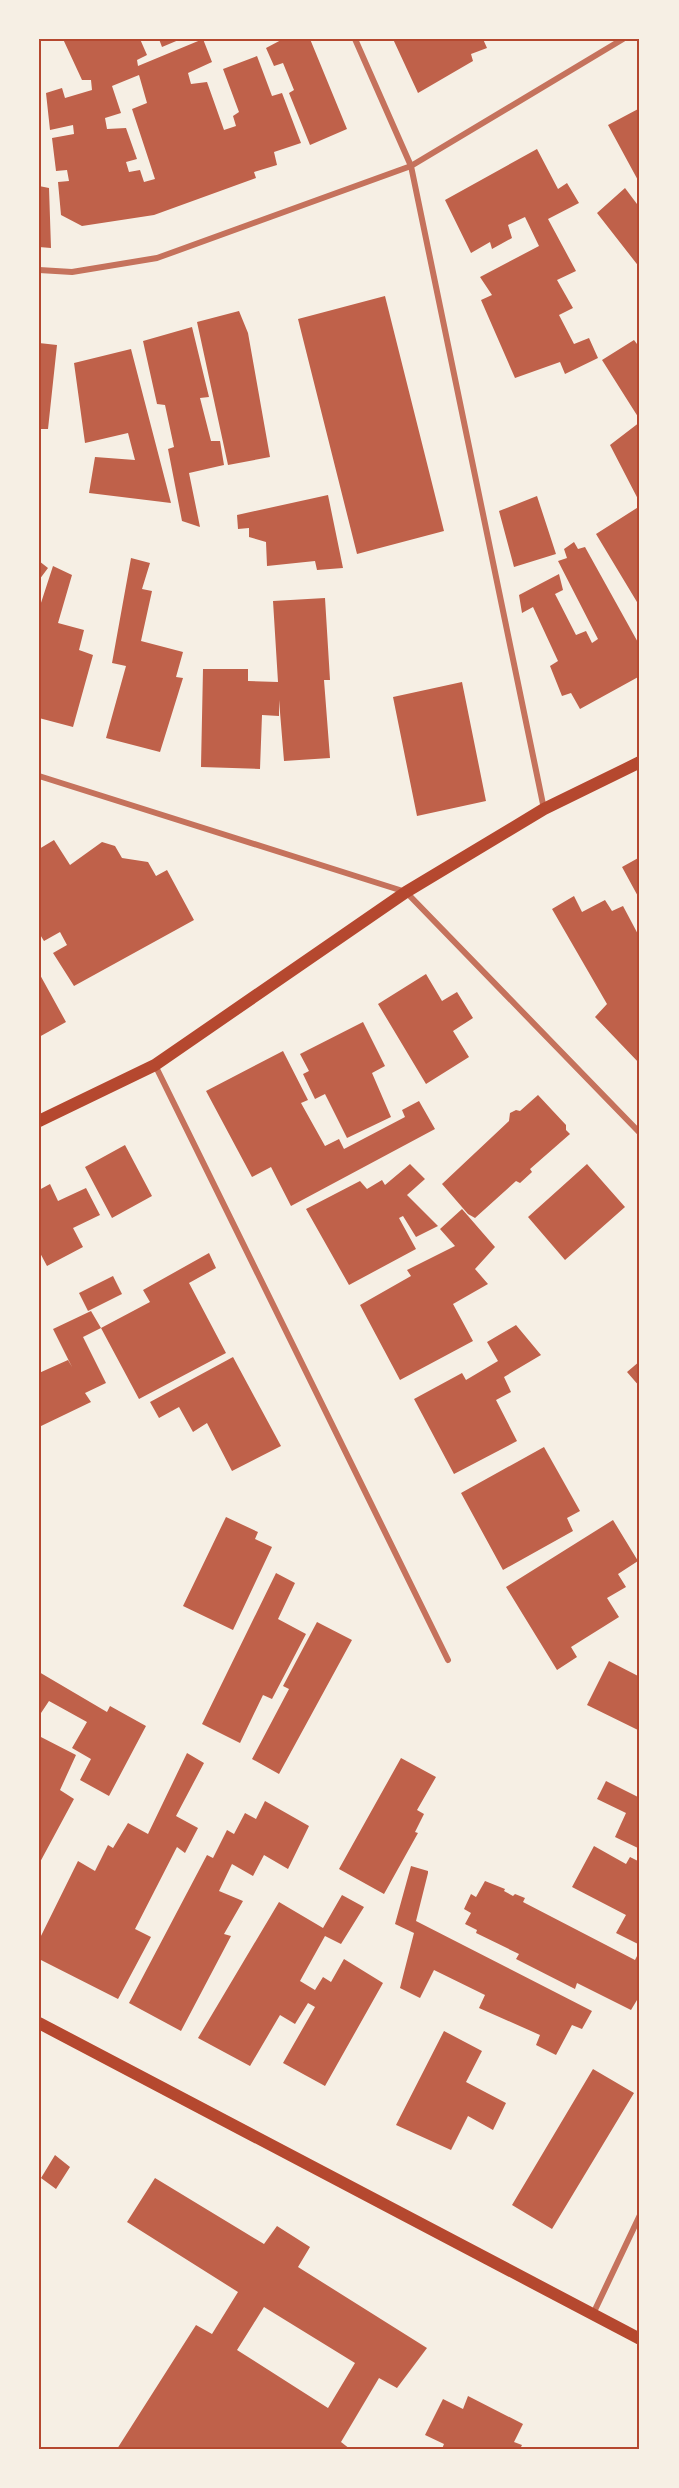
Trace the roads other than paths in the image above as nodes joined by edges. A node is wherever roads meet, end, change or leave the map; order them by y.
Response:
1 (355, 39) edge
2 (623, 39) edge
3 (411, 166) junction
4 (39, 270) edge
5 (640, 762) edge
6 (39, 776) edge
7 (544, 809) junction
8 (406, 892) junction
9 (155, 1065) junction
10 (39, 1121) edge
11 (640, 1132) edge
12 (448, 1660) dead end
13 (39, 2023) edge
14 (640, 2216) edge
15 (592, 2314) junction
16 (640, 2339) edge

1 - 3 street
2 - 3 street
3 - 4 street
3 - 7 street
5 - 7 main road
6 - 8 street
7 - 8 main road
8 - 9 main road
8 - 11 street
9 - 10 main road
9 - 12 street
13 - 15 main road
14 - 15 street
15 - 16 main road

